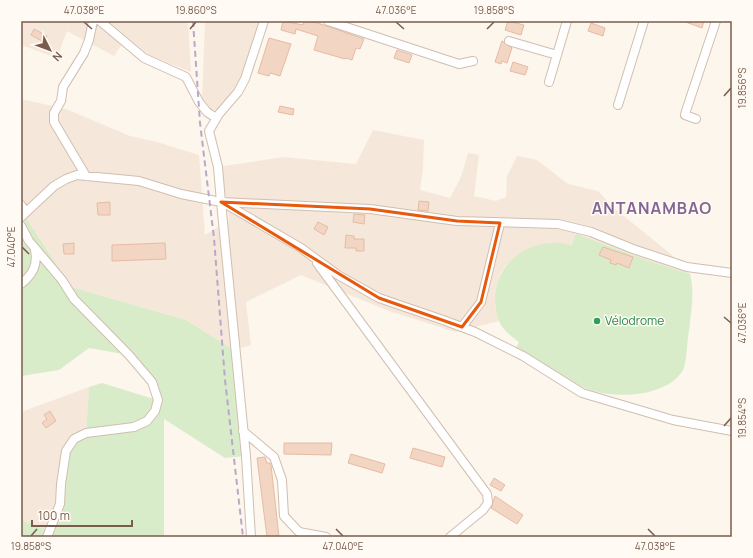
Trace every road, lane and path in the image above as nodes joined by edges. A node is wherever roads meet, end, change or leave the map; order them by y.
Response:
1 (93, 21) edge
2 (100, 21) edge
3 (264, 21) edge
4 (328, 21) edge
5 (568, 21) edge
6 (644, 21) edge
7 (716, 21) edge
8 (344, 23) edge
9 (509, 41) dead end
10 (557, 55) junction
11 (473, 61) dead end
12 (549, 82) dead end
13 (618, 105) dead end
14 (216, 118) junction
15 (696, 119) dead end
16 (86, 176) junction
17 (221, 202) junction
18 (23, 211) edge
19 (500, 223) junction
20 (21, 226) edge
21 (35, 249) junction
22 (313, 258) junction
23 (732, 273) edge
24 (21, 284) edge
25 (462, 327) junction
26 (243, 431) junction
27 (732, 431) edge
28 (47, 537) edge
29 (251, 537) edge
30 (326, 537) edge
31 (450, 537) edge

1 - 16 street
2 - 14 street
3 - 14 street
4 - 8 street
5 - 10 street
6 - 13 street
7 - 15 street
8 - 11 street
9 - 10 street
10 - 12 street
14 - 17 street
16 - 17 street
16 - 18 street
17 - 19 street
17 - 22 street
17 - 26 street
19 - 23 street
19 - 25 street
20 - 21 street
21 - 24 street
21 - 28 street
22 - 25 street
22 - 31 street
25 - 27 street
26 - 29 street
26 - 30 street

